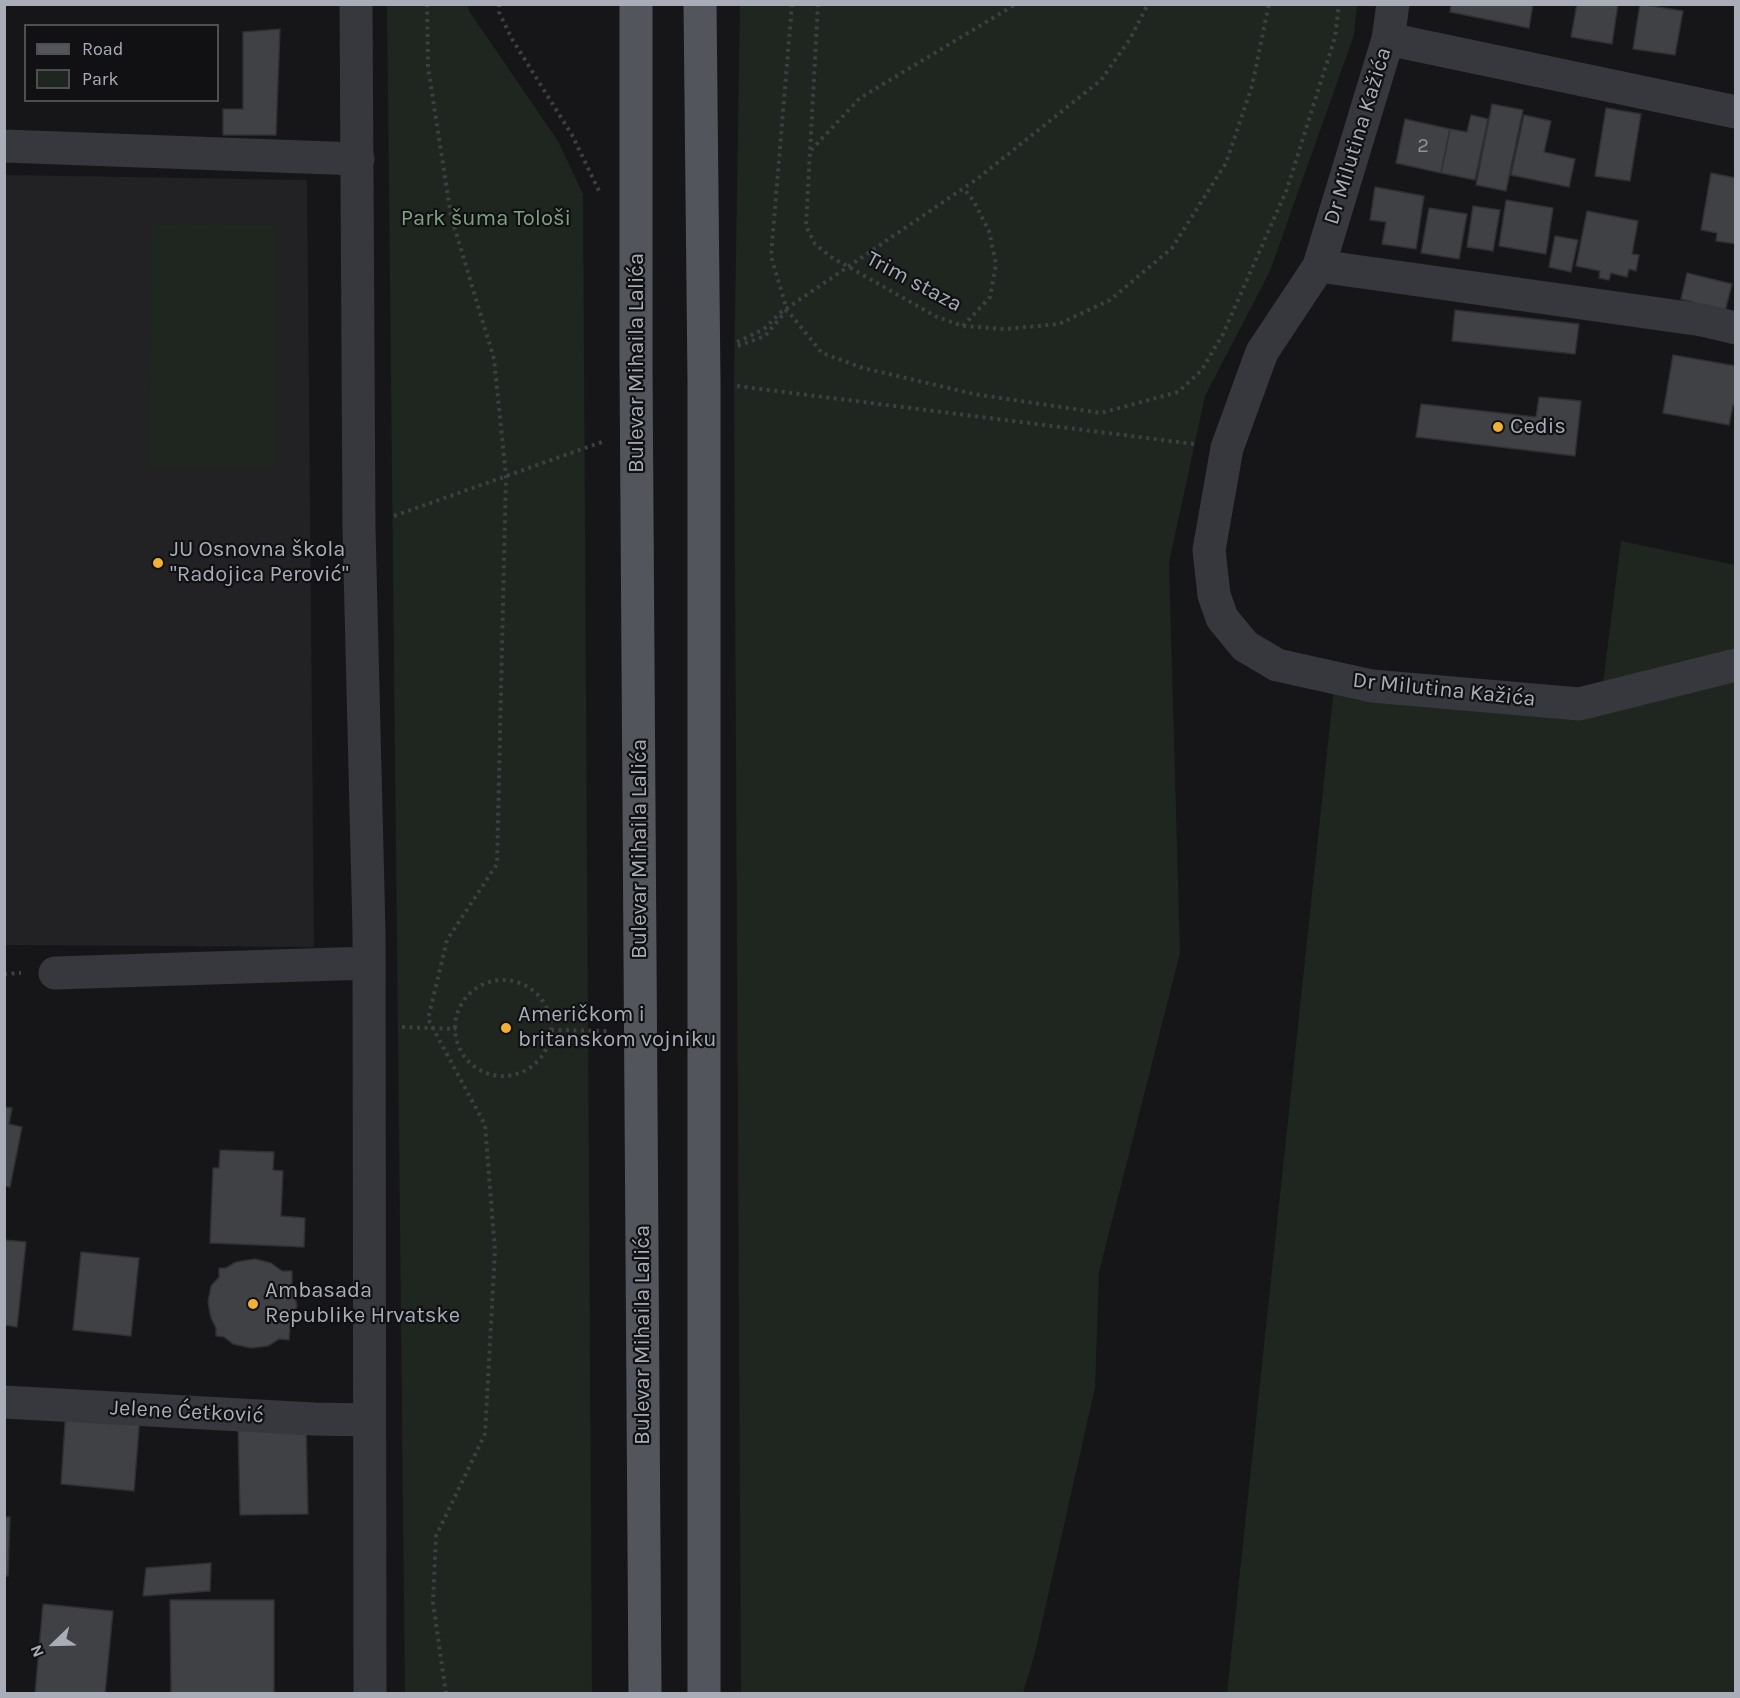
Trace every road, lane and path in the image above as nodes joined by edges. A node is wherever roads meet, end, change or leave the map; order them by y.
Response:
1 (356, 4) edge
2 (427, 4) edge
3 (636, 4) edge
4 (700, 4) edge
5 (792, 4) edge
6 (818, 4) edge
7 (1016, 4) edge
8 (1148, 4) edge
9 (1269, 4) edge
10 (1340, 4) edge
11 (1393, 4) edge
12 (1388, 39) junction
13 (1736, 112) edge
14 (4, 146) edge
15 (811, 150) junction
16 (358, 159) junction
17 (963, 188) junction
18 (850, 266) junction
19 (1318, 266) junction
20 (787, 310) junction
21 (963, 326) junction
22 (1736, 328) edge
23 (736, 342) dead end
24 (730, 350) dead end
25 (729, 385) dead end
26 (609, 439) dead end
27 (1227, 448) junction
28 (506, 476) junction
29 (359, 528) junction
30 (1736, 665) edge
31 (369, 963) junction
32 (55, 973) dead end
33 (394, 1027) dead end
34 (456, 1029) junction
35 (551, 1030) junction
36 (615, 1030) dead end
37 (4, 1402) edge
38 (369, 1420) junction
39 (370, 1694) edge
40 (446, 1694) edge
41 (645, 1694) edge
42 (704, 1694) edge

1 - 16 street
2 - 28 path
3 - 41 main road, Bulevar Mihaila Lalića
4 - 42 main road
5 - 20 path
6 - 15 path, Trim staza
7 - 15 path
8 - 17 path
9 - 21 path, Trim staza
10 - 20 path
11 - 12 street, Dr Milutina Kažića
12 - 13 street
12 - 19 street, Dr Milutina Kažića
14 - 16 street
15 - 18 path, Trim staza
16 - 29 street
17 - 18 path
17 - 21 path
18 - 20 path
18 - 21 path, Trim staza
19 - 22 street
19 - 27 street, Dr Milutina Kažića
20 - 23 path
20 - 24 path
25 - 27 path
26 - 28 path
27 - 30 street, Dr Milutina Kažića
28 - 29 path
28 - 40 path
29 - 31 street
31 - 32 street
31 - 38 street
33 - 34 path
34 - 35 path
34 - 35 path
35 - 36 path
37 - 38 street, Jelene Ćetković
38 - 39 street

